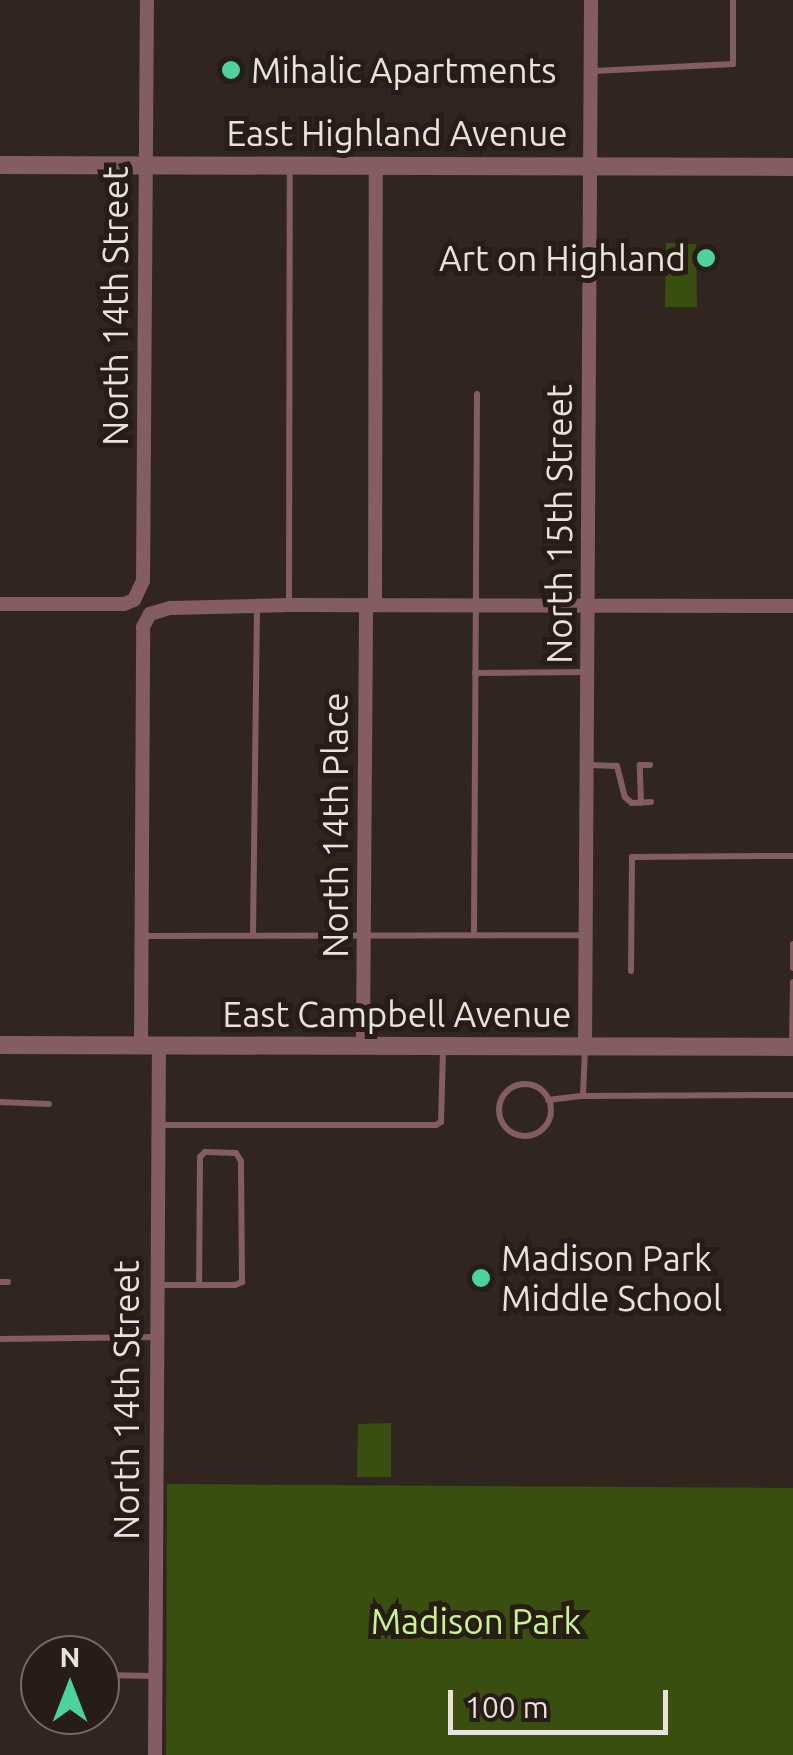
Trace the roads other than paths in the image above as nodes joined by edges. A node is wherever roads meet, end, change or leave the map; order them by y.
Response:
1 (147, 0) edge
2 (590, 0) edge
3 (733, 0) edge
4 (590, 71) junction
5 (0, 165) edge
6 (146, 165) junction
7 (290, 166) junction
8 (376, 166) junction
9 (590, 166) junction
10 (793, 167) edge
11 (477, 394) dead end
12 (0, 604) edge
13 (370, 604) junction
14 (289, 605) junction
15 (257, 606) junction
16 (475, 606) junction
17 (589, 606) junction
18 (793, 606) edge
19 (589, 672) junction
20 (475, 673) junction
21 (650, 765) dead end
22 (588, 766) junction
23 (793, 856) edge
24 (364, 934) junction
25 (474, 934) junction
26 (253, 935) junction
27 (587, 935) junction
28 (141, 936) junction
29 (793, 944) edge
30 (793, 968) edge
31 (631, 971) dead end
32 (793, 982) edge
33 (0, 1045) edge
34 (150, 1045) junction
35 (363, 1045) junction
36 (443, 1046) junction
37 (792, 1047) edge
38 (585, 1048) junction
39 (793, 1095) edge
40 (583, 1096) junction
41 (548, 1100) junction
42 (0, 1102) edge
43 (49, 1104) dead end
44 (157, 1125) junction
45 (156, 1285) junction
46 (199, 1285) junction
47 (156, 1337) junction
48 (0, 1339) edge
49 (120, 1675) edge
50 (156, 1676) junction
51 (156, 1755) edge

1 - 6 street, North 14th Street
2 - 4 street, North 15th Street
3 - 4 lane
4 - 9 street, North 15th Street
5 - 6 street, East Highland Avenue
6 - 7 street, East Highland Avenue
6 - 12 street, North 14th Street
7 - 8 street, East Highland Avenue
7 - 14 lane
8 - 9 street, East Highland Avenue
8 - 13 street, North 14th Place
9 - 10 street, East Highland Avenue
9 - 17 street, North 15th Street
11 - 16 lane
13 - 14 street
13 - 16 street
13 - 24 street, North 14th Place
14 - 15 street
15 - 26 lane
15 - 28 street, North 14th Street
16 - 17 street
16 - 20 lane
17 - 18 street
17 - 19 street, North 15th Street
19 - 20 lane
19 - 22 street, North 15th Street
20 - 25 lane
21 - 22 lane
22 - 27 street, North 15th Street
23 - 31 lane
24 - 25 lane
24 - 26 lane
24 - 35 street, North 14th Place
25 - 27 lane
26 - 28 lane
27 - 38 street, North 15th Street
28 - 34 street, North 14th Street
29 - 30 lane
32 - 37 lane
33 - 34 street, East Campbell Avenue
34 - 35 street, East Campbell Avenue
34 - 44 street, North 14th Street
35 - 36 street, East Campbell Avenue
36 - 38 street, East Campbell Avenue
36 - 44 lane
37 - 38 street, East Campbell Avenue
38 - 40 lane
39 - 40 lane
40 - 41 lane
41 - 41 lane
42 - 43 lane
44 - 45 street, North 14th Street
45 - 46 lane
45 - 47 street, North 14th Street
46 - 46 lane
47 - 48 lane
47 - 50 street, North 14th Street
49 - 50 lane
50 - 51 street, North 14th Street

